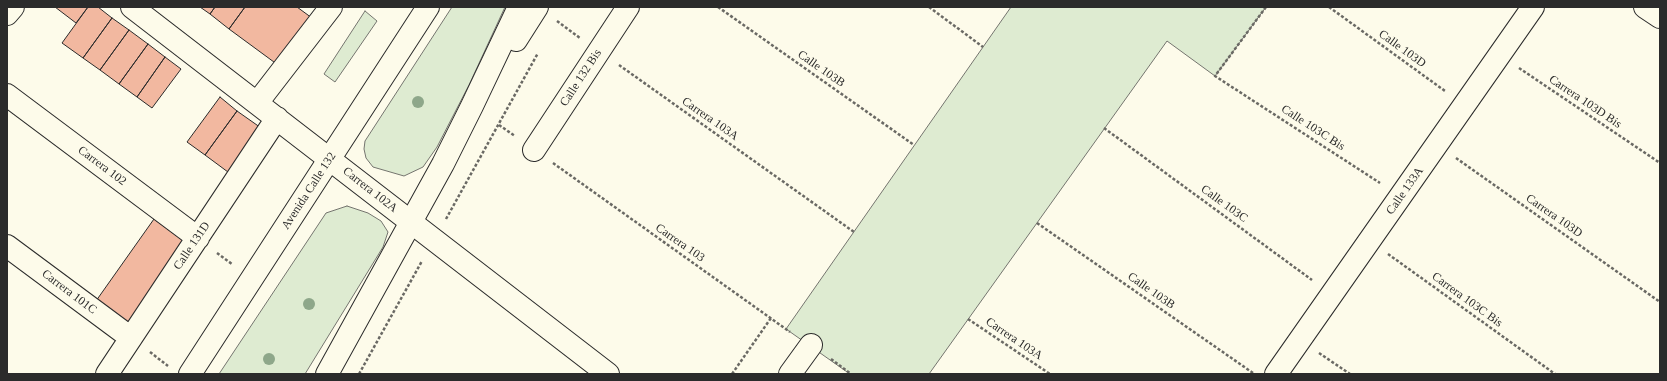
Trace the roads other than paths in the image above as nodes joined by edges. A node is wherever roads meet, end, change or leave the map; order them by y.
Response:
1 (13, 7) edge
2 (132, 7) edge
3 (331, 7) edge
4 (428, 7) edge
5 (518, 7) edge
6 (537, 7) edge
7 (628, 7) edge
8 (1533, 7) edge
9 (1645, 7) edge
10 (7, 14) edge
11 (1660, 17) edge
12 (7, 95) edge
13 (257, 103) junction
14 (472, 106) junction
15 (277, 118) junction
16 (534, 150) road end
17 (330, 159) junction
18 (411, 221) junction
19 (198, 238) junction
20 (7, 246) edge
21 (131, 338) junction
22 (811, 345) road end
23 (107, 374) edge
24 (190, 374) edge
25 (326, 374) edge
26 (608, 374) edge
27 (790, 374) edge
28 (1276, 374) edge

1 - 10 street
2 - 13 street, Carrera 102A
3 - 13 street
4 - 17 street, Avenida Calle 132
5 - 14 street
6 - 14 street
7 - 16 street, Calle 132 Bis
8 - 28 street, Calle 133A
9 - 11 street
12 - 19 street, Carrera 102
13 - 15 street, Carrera 102A
14 - 18 street
15 - 17 street, Carrera 102A
15 - 19 street, Calle 131D
17 - 18 street, Carrera 102A
17 - 24 street, Avenida Calle 132
18 - 25 street
18 - 26 street, Carrera 102A
19 - 21 street, Calle 131D
20 - 21 street, Carrera 101C
21 - 23 street, Calle 131D
22 - 27 street

